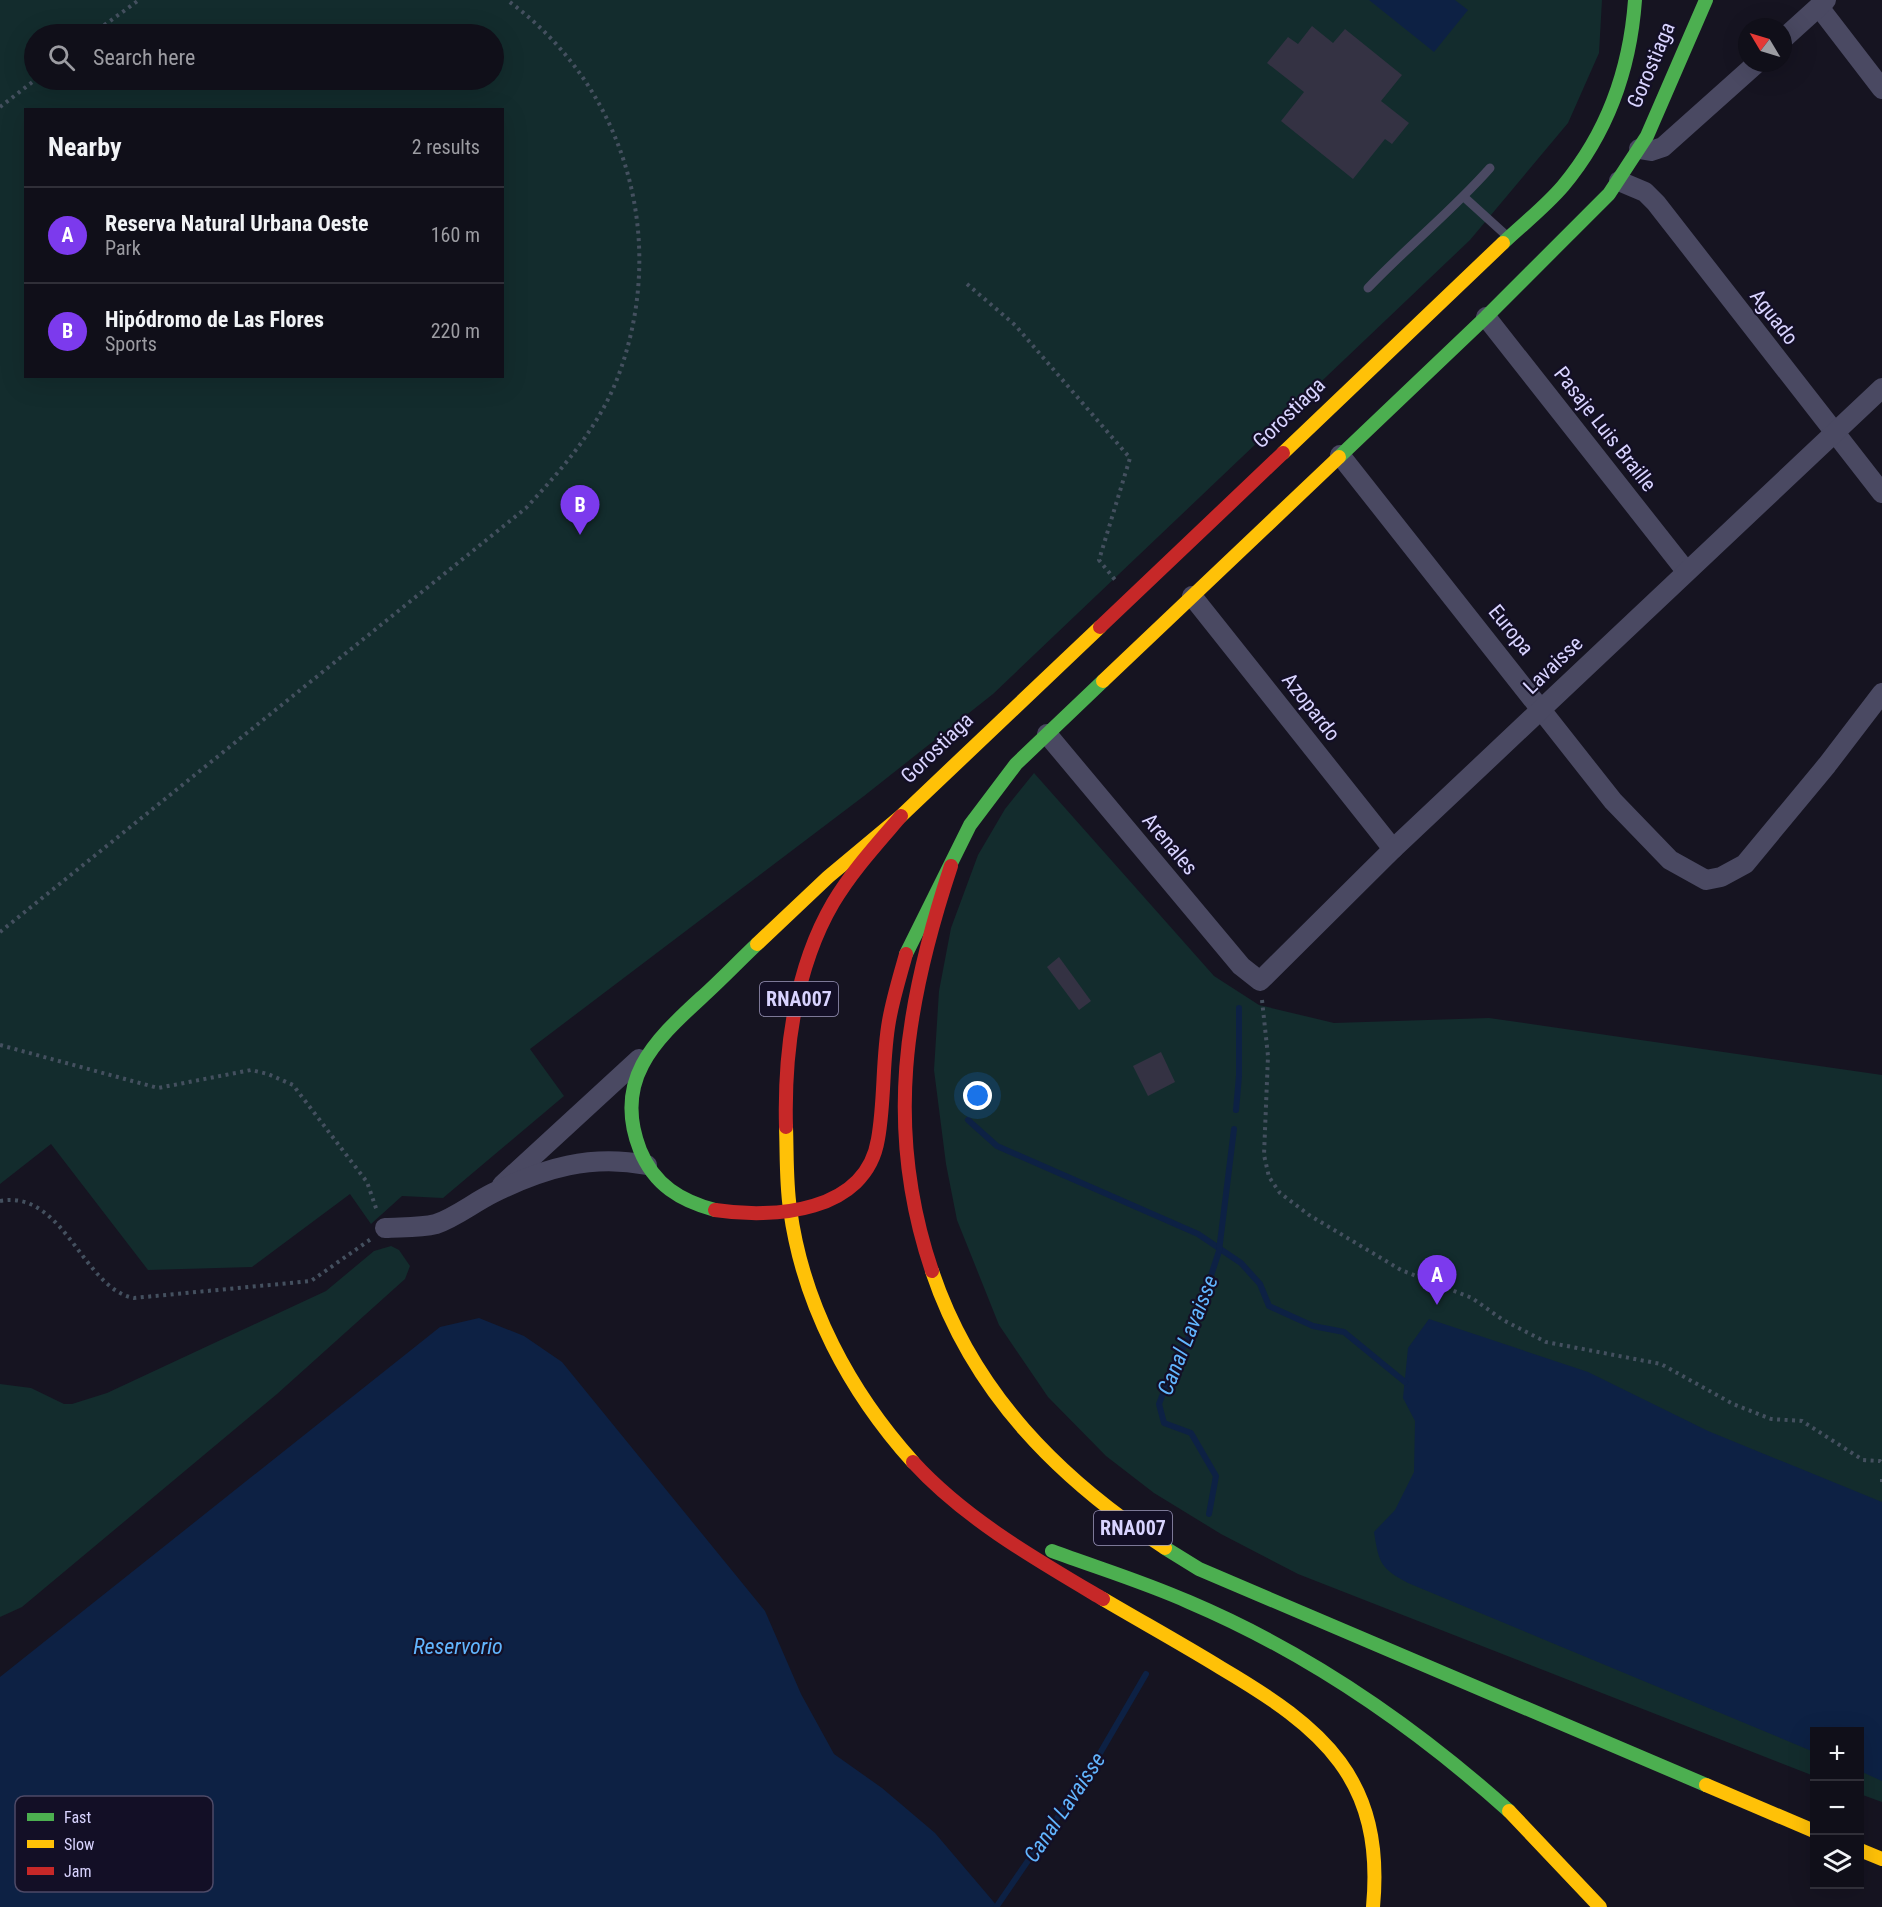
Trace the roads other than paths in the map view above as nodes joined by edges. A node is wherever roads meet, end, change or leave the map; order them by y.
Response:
1 (1635, 0) edge
2 (1706, 0) edge
3 (1823, 4) edge
4 (1792, 31) edge
5 (1747, 72) edge
6 (1882, 89) edge
7 (1640, 149) junction
8 (1490, 168) dead end
9 (1619, 181) junction
10 (1464, 197) junction
11 (1508, 238) junction
12 (1368, 288) dead end
13 (1486, 316) junction
14 (1882, 388) edge
15 (1834, 434) junction
16 (1340, 455) junction
17 (1882, 493) edge
18 (1686, 571) junction
19 (1192, 596) junction
20 (1882, 693) edge
21 (1542, 709) junction
22 (1047, 734) junction
23 (901, 816) junction
24 (1393, 849) junction
25 (951, 866) junction
26 (1260, 981) joint
27 (657, 1042) junction
28 (647, 1165) junction
29 (493, 1193) junction
30 (790, 1211) junction
31 (386, 1228) road end
32 (994, 1528) junction
33 (1810, 1829) edge
34 (1864, 1852) edge
35 (1882, 1859) edge
36 (1373, 1907) edge
37 (1600, 1907) edge

1 - 11 main road, Gorostiaga
2 - 7 main road, Gorostiaga
3 - 4 street
3 - 6 street
5 - 7 street
7 - 9 main road, Gorostiaga
8 - 10 lane
9 - 13 main road, Gorostiaga
9 - 15 street, Aguado
10 - 11 lane
10 - 12 lane
11 - 23 main road, Gorostiaga
13 - 16 main road, Gorostiaga
13 - 18 street, Pasaje Luis Braille
14 - 15 street, Lavaisse
15 - 17 street, Aguado
15 - 18 street, Lavaisse
16 - 19 main road, Gorostiaga
16 - 21 street, Europa
18 - 21 street, Lavaisse
19 - 22 main road, Gorostiaga
19 - 24 street, Azopardo
20 - 21 street, Europa
21 - 24 street, Lavaisse
22 - 25 main road, Gorostiaga
22 - 26 street, Arenales
23 - 27 main road
23 - 30 main road, RNA007
24 - 26 street, Lavaisse
25 - 30 main road
25 - 33 main road, RNA007
27 - 28 main road
27 - 29 street
28 - 29 street
28 - 30 main road
29 - 31 street
30 - 32 main road, RNA007
32 - 36 main road
32 - 37 main road, RNA007
34 - 35 main road

